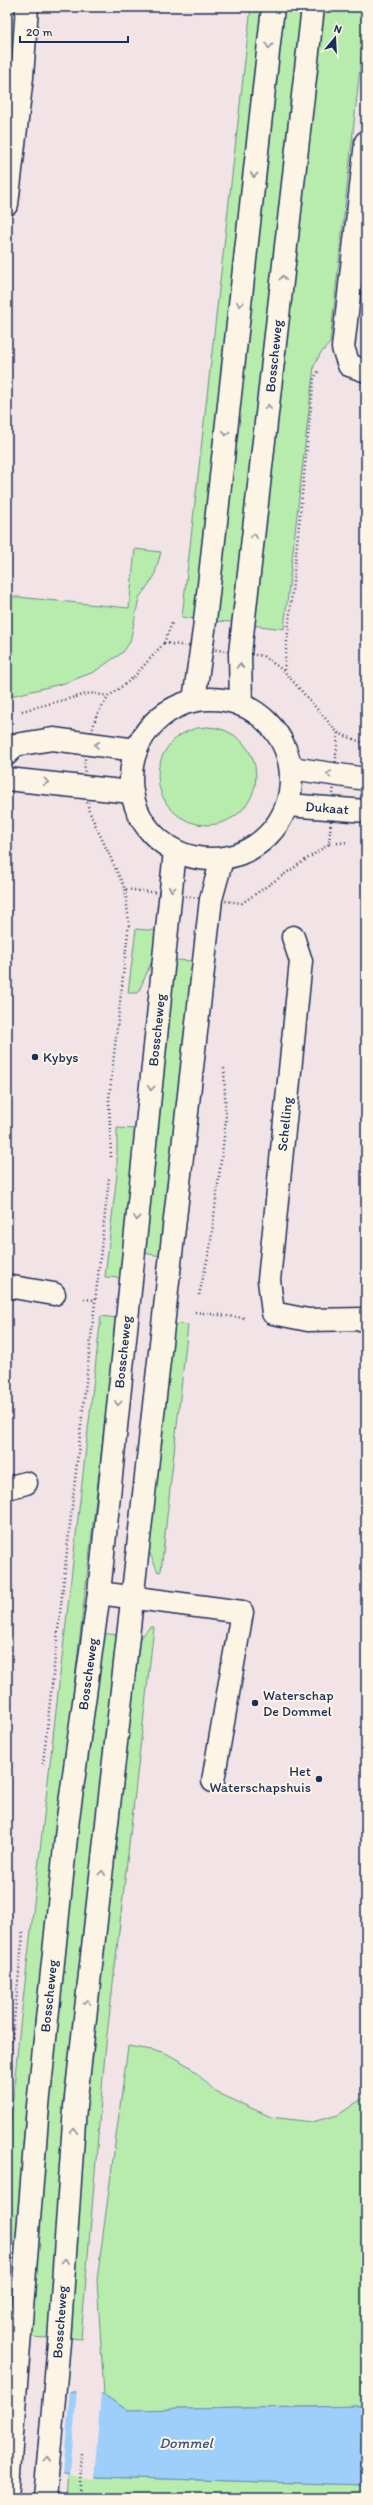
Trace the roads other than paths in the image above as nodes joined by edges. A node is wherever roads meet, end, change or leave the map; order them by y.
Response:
1 (27, 7) edge
2 (273, 7) edge
3 (313, 7) edge
4 (366, 142) edge
5 (7, 204) edge
6 (366, 371) edge
7 (194, 700) junction
8 (241, 704) junction
9 (136, 750) junction
10 (7, 754) edge
11 (291, 768) junction
12 (7, 779) edge
13 (366, 779) edge
14 (132, 792) junction
15 (288, 805) junction
16 (366, 811) edge
17 (175, 851) junction
18 (222, 859) junction
19 (293, 936) dead end
20 (7, 1286) edge
21 (54, 1294) dead end
22 (366, 1319) edge
23 (98, 1593) junction
24 (132, 1598) junction
25 (213, 1780) dead end
26 (7, 2498) edge
27 (45, 2498) edge

1 - 5 main road
2 -> 7 main road
8 -> 3 main road, Bosscheweg
4 - 6 main road
7 - 8 main road
7 - 9 main road
8 - 11 main road
9 -> 10 main road
9 - 14 main road
13 -> 11 main road
11 - 15 main road
12 -> 14 main road
14 - 17 main road
15 - 16 main road, Dukaat
15 - 18 main road
17 - 18 main road
17 -> 23 main road, Bosscheweg
18 - 24 main road, Bosscheweg
19 - 22 main road, Schelling
20 - 21 main road
23 - 24 main road
23 - 26 main road, Bosscheweg
24 - 25 main road
27 -> 24 main road, Bosscheweg

